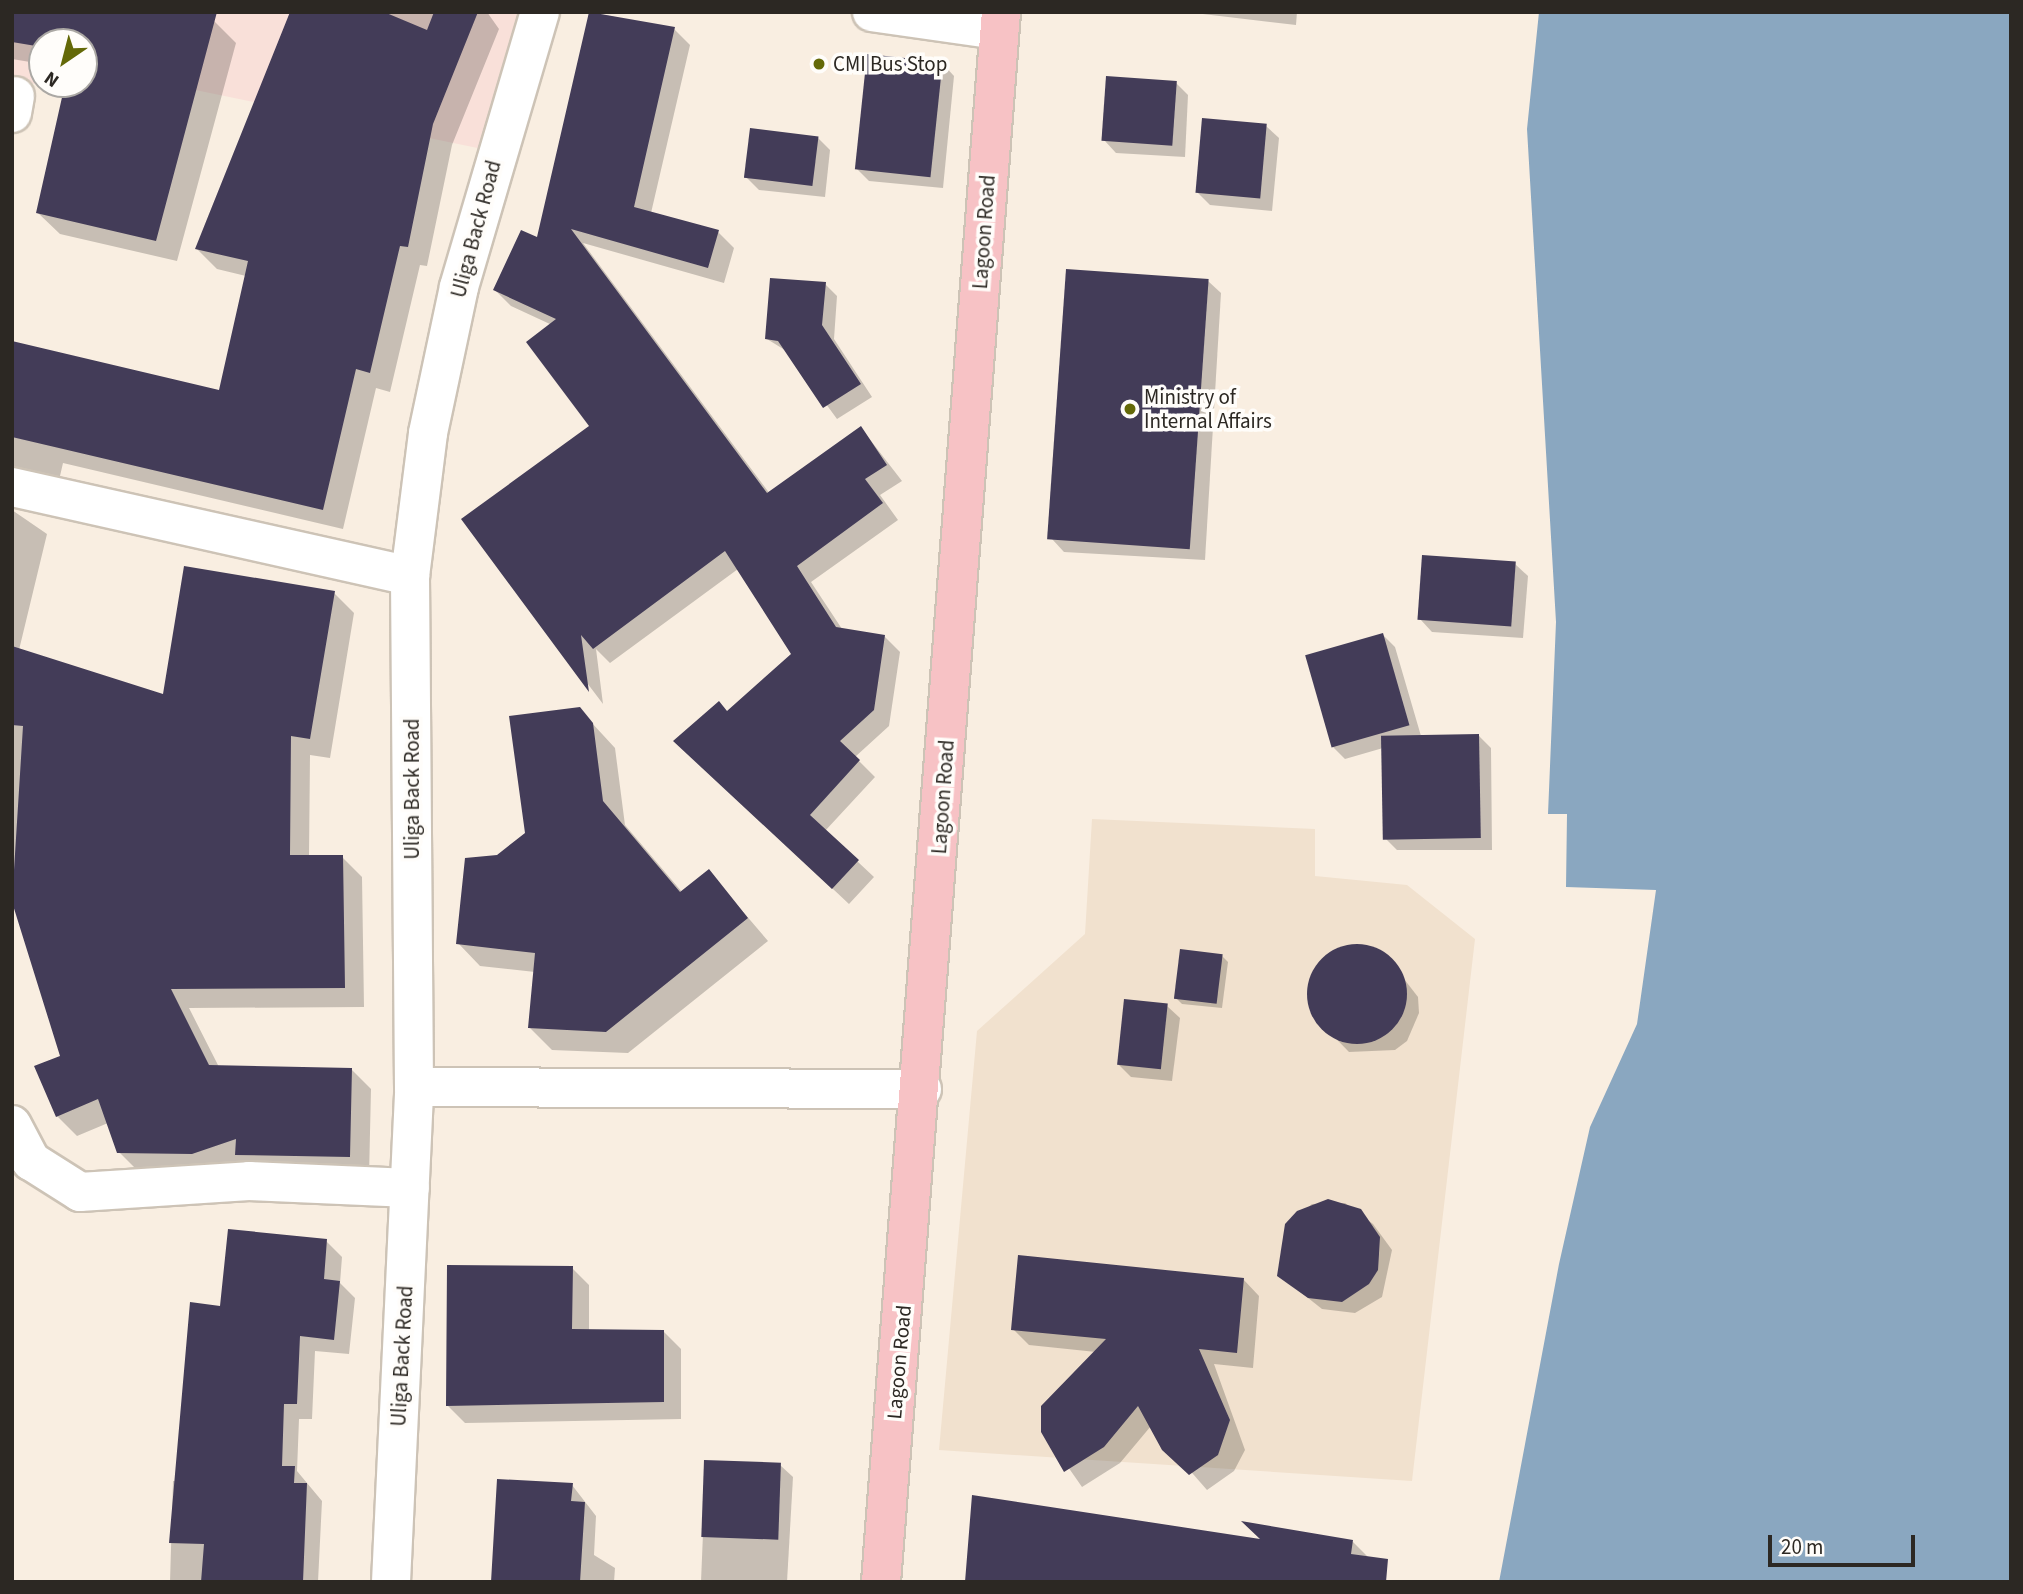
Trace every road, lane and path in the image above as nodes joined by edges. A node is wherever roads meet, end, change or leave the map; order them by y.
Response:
1 (540, 12) edge
2 (872, 12) edge
3 (999, 21) edge
4 (12, 487) edge
5 (410, 576) junction
6 (414, 1087) junction
7 (922, 1089) junction
8 (12, 1125) edge
9 (410, 1188) junction
10 (391, 1582) edge
11 (881, 1582) edge

1 - 5 street, Uliga Back Road
2 - 3 street
3 - 7 main road, Lagoon Road
4 - 5 street
5 - 6 street, Uliga Back Road
6 - 7 street
6 - 9 street, Uliga Back Road
7 - 11 main road, Lagoon Road
8 - 9 street
9 - 10 street, Uliga Back Road

